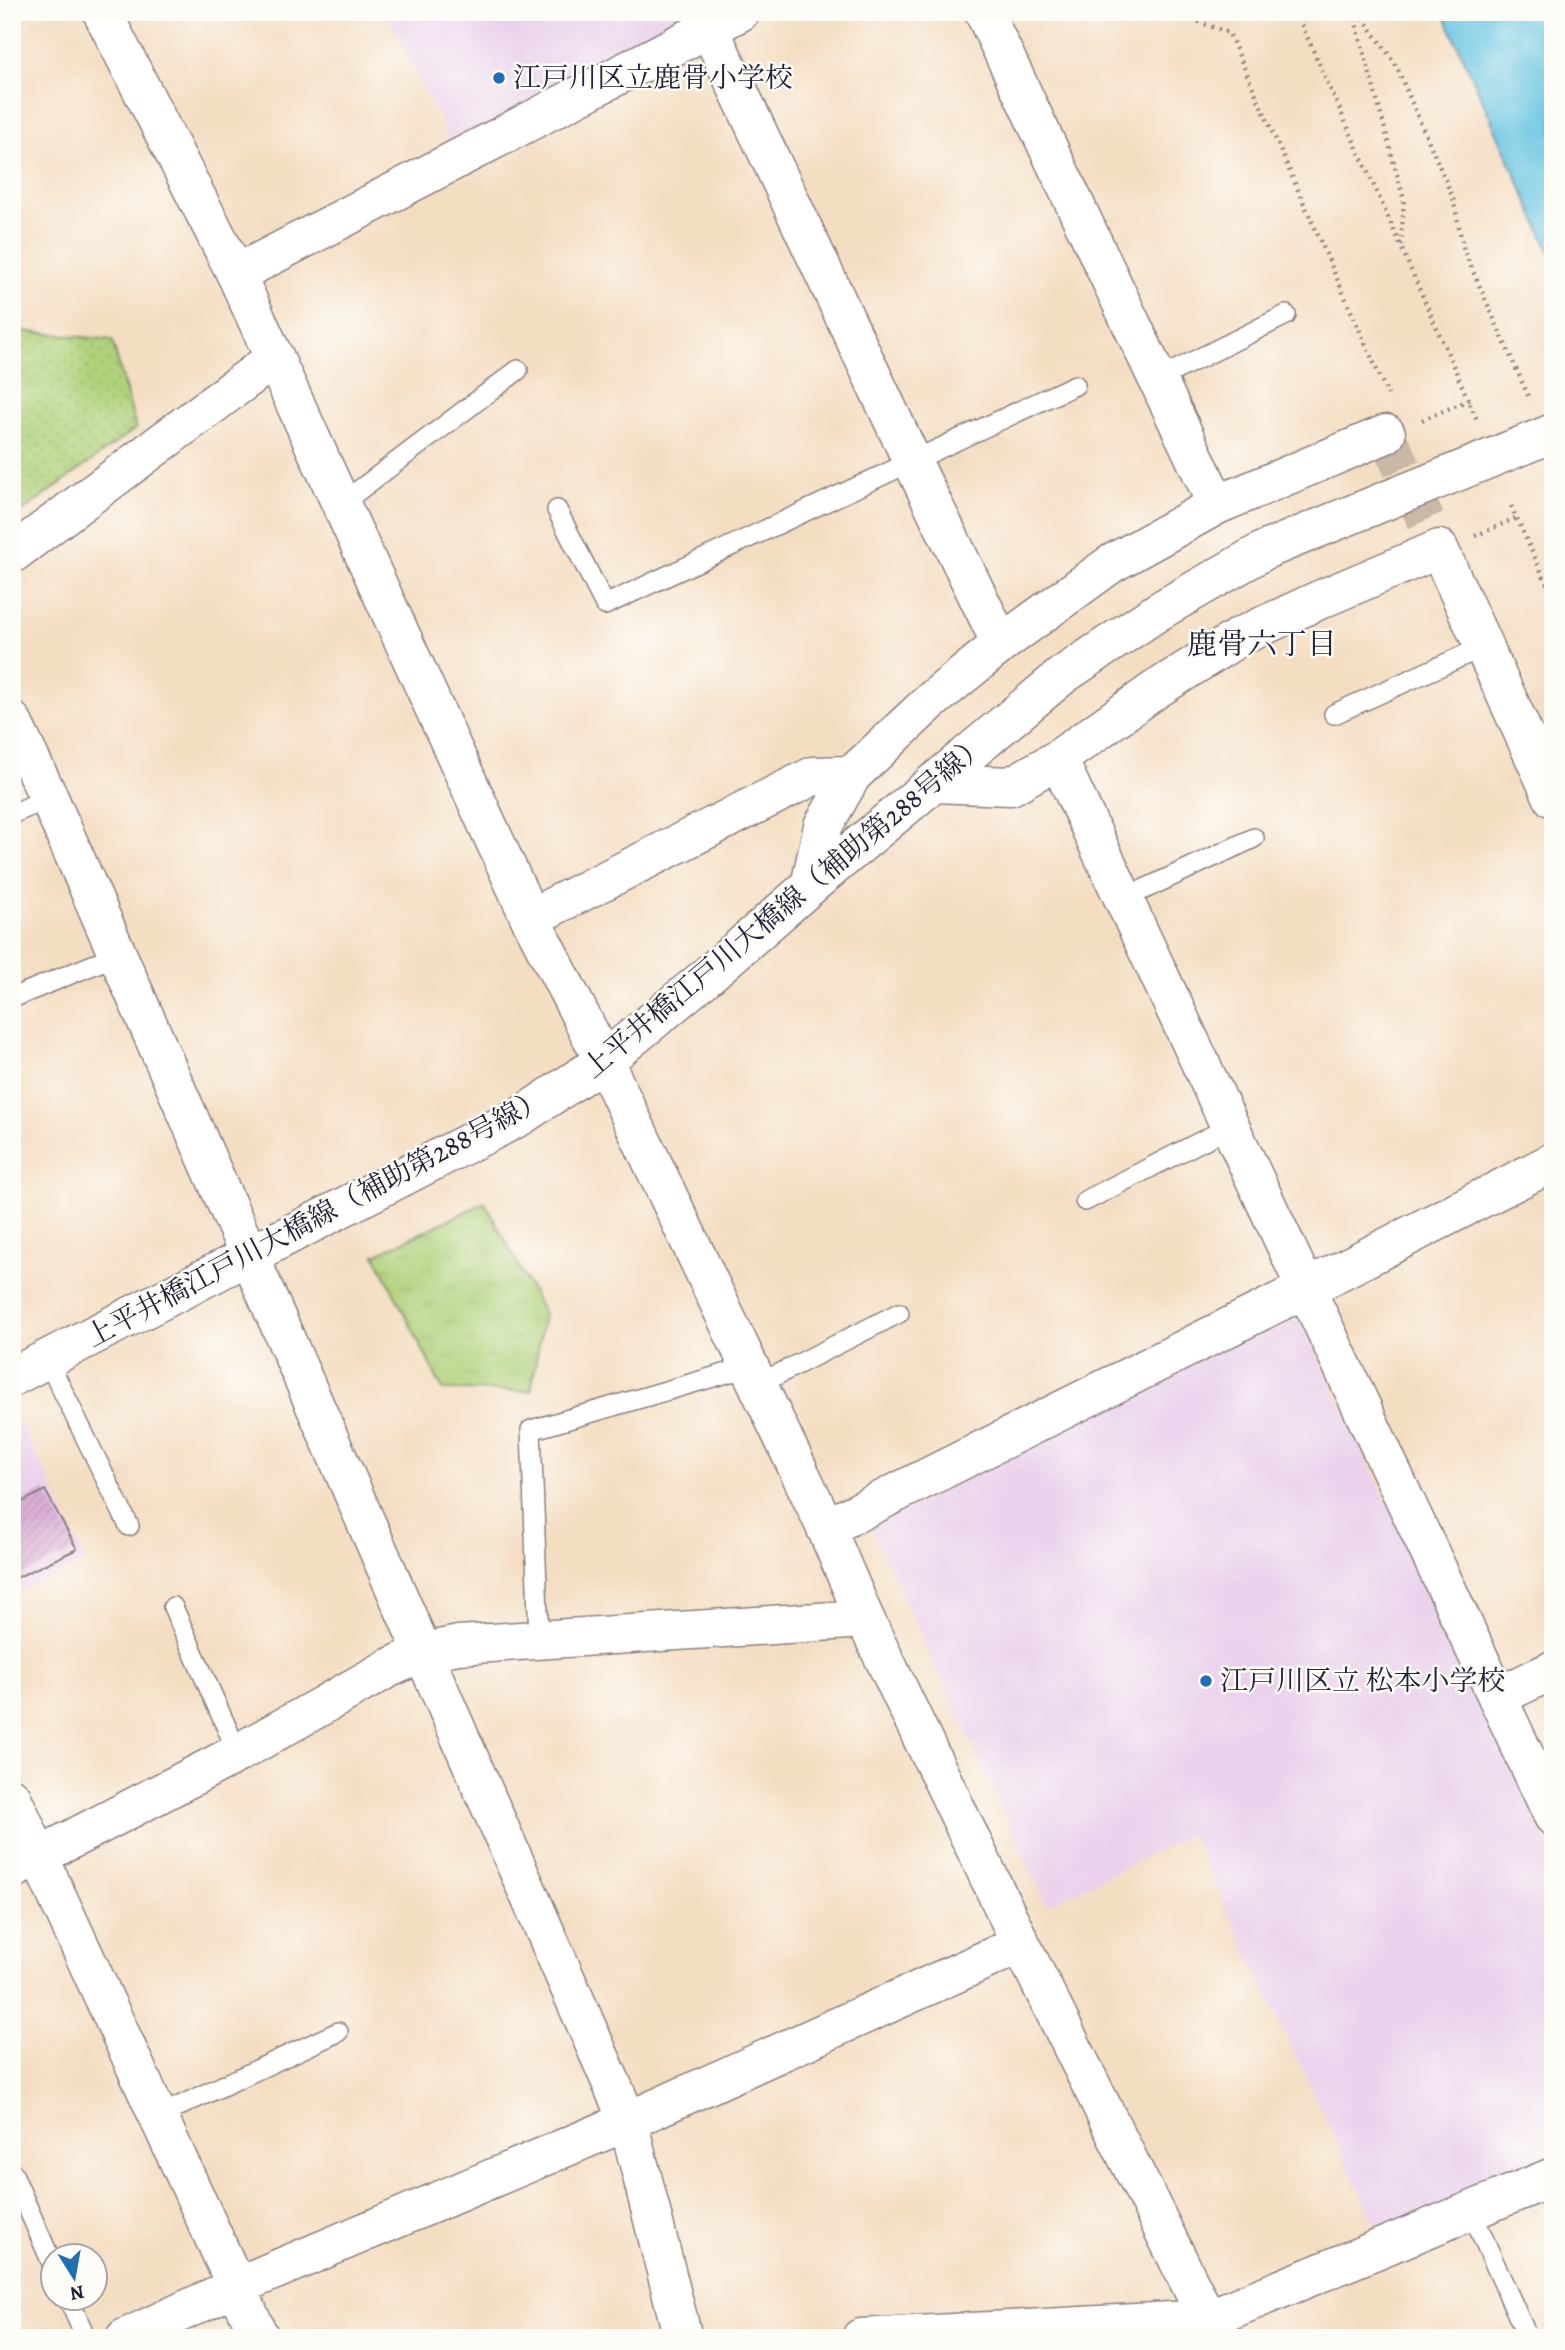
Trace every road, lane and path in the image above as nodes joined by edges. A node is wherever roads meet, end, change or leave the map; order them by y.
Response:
1 (102, 12) edge
2 (984, 12) edge
3 (1172, 12) edge
4 (1296, 12) edge
5 (1353, 12) edge
6 (1359, 12) edge
7 (724, 20) edge
8 (1402, 247) junction
9 (236, 274) junction
10 (1286, 314) dead end
11 (275, 358) junction
12 (518, 370) dead end
13 (1156, 380) junction
14 (1075, 385) dead end
15 (1469, 400) junction
16 (1531, 403) dead end
17 (1479, 423) dead end
18 (1394, 431) junction
19 (1553, 433) edge
20 (913, 463) junction
21 (342, 503) junction
22 (1217, 505) junction
23 (1511, 506) dead end
24 (557, 510) dead end
25 (1516, 518) junction
26 (1470, 538) dead end
27 (12, 554) edge
28 (1553, 597) edge
29 (1002, 644) junction
30 (1485, 646) junction
31 (1334, 714) dead end
32 (12, 721) edge
33 (1058, 759) junction
34 (852, 775) junction
35 (933, 783) junction
36 (49, 798) junction
37 (1553, 799) edge
38 (12, 814) edge
39 (1254, 838) dead end
40 (810, 886) junction
41 (1123, 899) junction
42 (530, 918) junction
43 (117, 955) junction
44 (12, 999) edge
45 (604, 1060) junction
46 (1229, 1127) junction
47 (1553, 1162) edge
48 (1085, 1201) dead end
49 (248, 1257) junction
50 (1305, 1290) junction
51 (899, 1313) dead end
52 (47, 1359) junction
53 (752, 1376) junction
54 (12, 1377) edge
55 (129, 1526) dead end
56 (825, 1528) junction
57 (173, 1607) dead end
58 (865, 1619) junction
59 (539, 1640) junction
60 (424, 1652) junction
61 (1553, 1670) edge
62 (1497, 1697) junction
63 (238, 1753) junction
64 (12, 1798) edge
65 (1553, 1816) edge
66 (25, 1863) edge
67 (1021, 1944) junction
68 (338, 2032) dead end
69 (158, 2116) junction
70 (628, 2121) junction
71 (12, 2172) edge
72 (1553, 2177) edge
73 (1471, 2211) junction
74 (43, 2242) edge
75 (235, 2287) junction
76 (74, 2312) edge
77 (1212, 2328) edge
78 (922, 2336) edge
79 (86, 2338) edge
80 (125, 2338) edge
81 (260, 2338) edge
82 (683, 2338) edge
83 (861, 2338) edge
84 (1528, 2338) edge

1 - 9 street
2 - 13 street
3 - 18 path
4 - 8 path
5 - 8 path
6 - 16 path
7 - 9 street
7 - 20 street
8 - 15 path
9 - 11 street
10 - 13 lane
11 - 21 street
11 - 27 street
12 - 21 lane
13 - 22 street
14 - 20 lane
15 - 17 path
15 - 18 path
18 - 22 street
19 - 35 street, 上平井橋江戸川大橋線（補助第288号線）, bridge
20 - 24 lane
20 - 29 street
21 - 42 street
22 - 29 street
23 - 25 path
25 - 26 path
25 - 28 path
29 - 34 street
30 - 31 lane
30 - 33 street
30 - 37 street
32 - 36 street
33 - 35 street
33 - 41 street
34 - 40 street
34 - 42 street
35 - 40 street, 上平井橋江戸川大橋線（補助第288号線）
36 - 38 lane
36 - 43 street
39 - 41 lane
40 - 45 street, 上平井橋江戸川大橋線（補助第288号線）
41 - 46 street
42 - 45 street
43 - 44 lane
43 - 49 street
45 - 49 street, 上平井橋江戸川大橋線（補助第288号線）
45 - 53 street
46 - 48 lane
46 - 50 street
47 - 50 street
49 - 52 street, 上平井橋江戸川大橋線（補助第288号線）
49 - 60 street
50 - 56 street
50 - 62 street
51 - 53 lane
52 - 54 street, 上平井橋江戸川大橋線（補助第288号線）
52 - 55 lane
53 - 56 street
53 - 59 lane
56 - 58 street
57 - 63 lane
58 - 59 street
58 - 67 street
59 - 60 street
60 - 63 street
60 - 70 street
61 - 62 street
62 - 65 street
63 - 66 street
64 - 66 street
66 - 69 street
67 - 70 street
67 - 77 street
68 - 69 lane
69 - 75 street
70 - 75 street
70 - 82 street
71 - 74 lane
72 - 73 street
73 - 77 street
73 - 84 lane
75 - 80 street
75 - 81 street
76 - 79 lane
77 - 78 street
78 - 83 street

